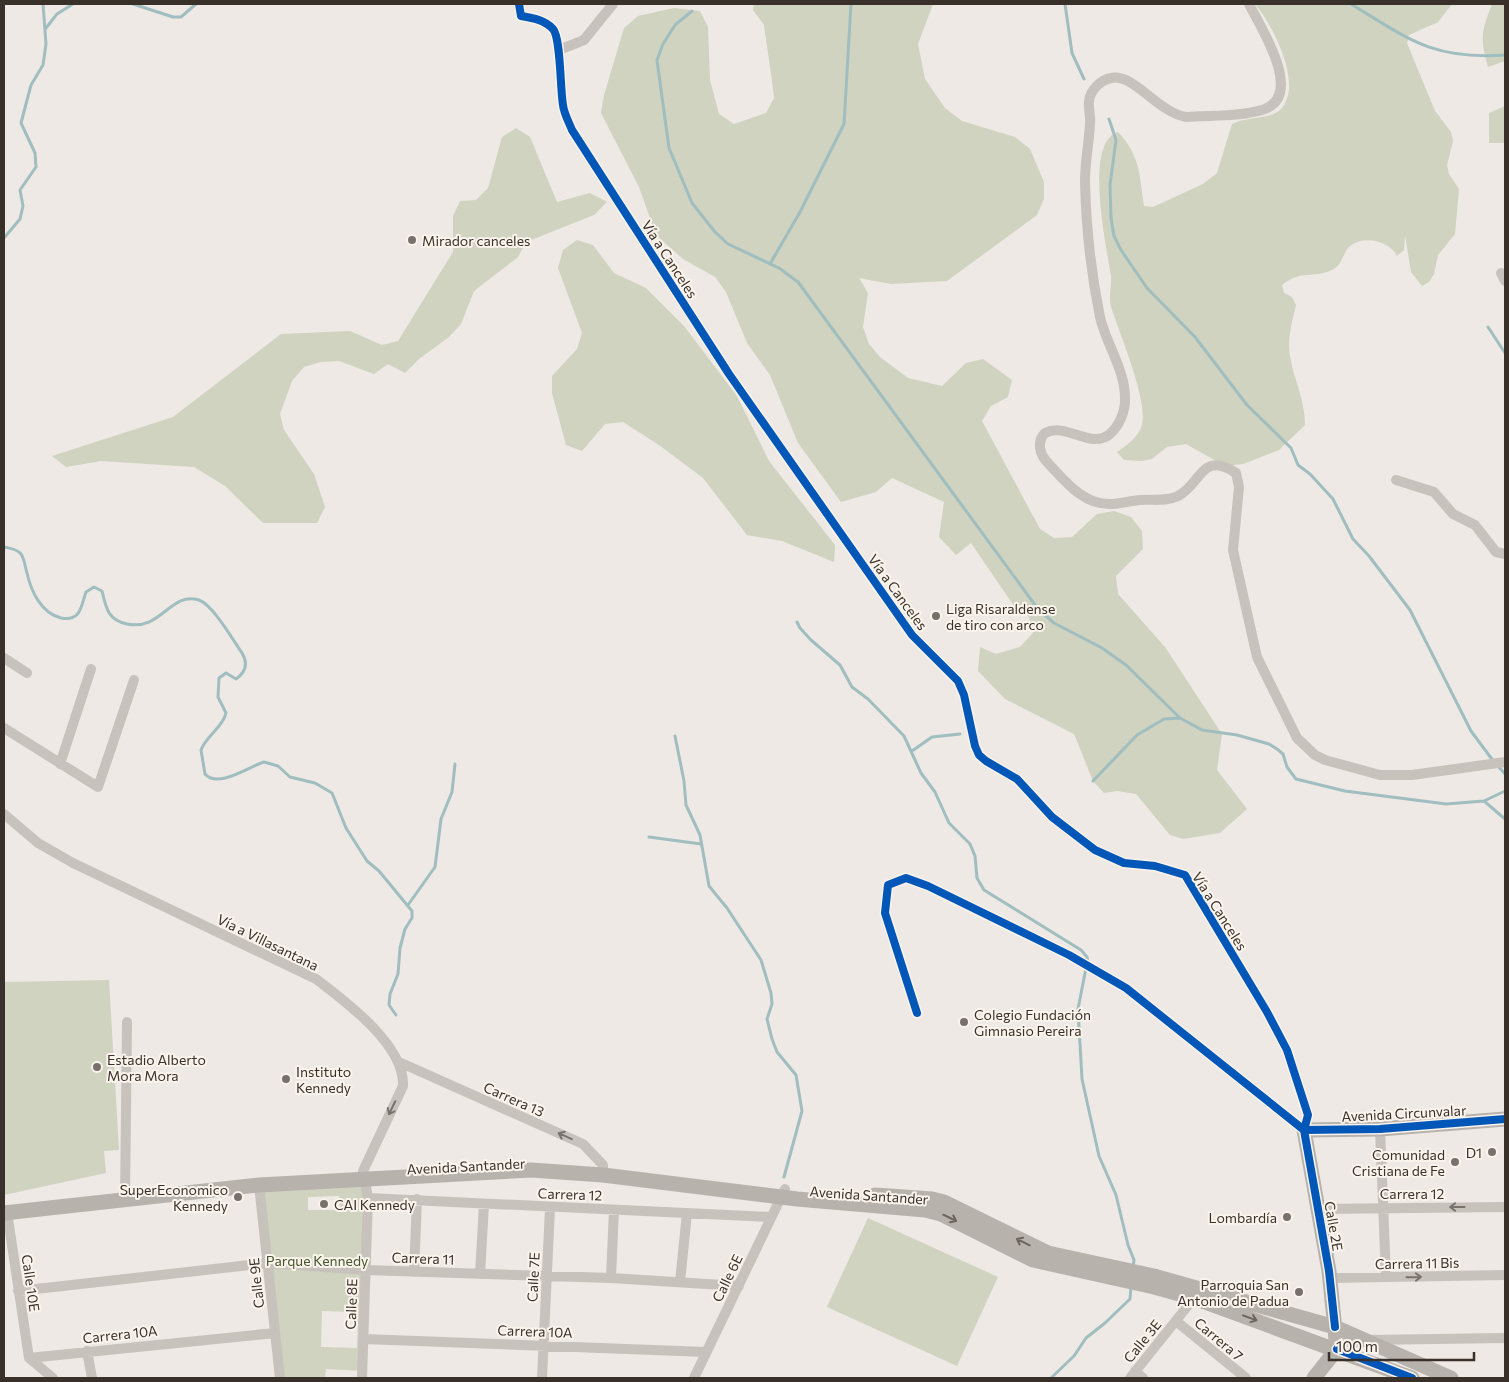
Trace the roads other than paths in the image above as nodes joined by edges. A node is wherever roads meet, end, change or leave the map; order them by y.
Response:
1 (519, 4) edge
2 (613, 4) edge
3 (1249, 4) edge
4 (559, 50) junction
5 (1396, 480) dead end
6 (1505, 554) edge
7 (4, 658) edge
8 (91, 669) dead end
9 (27, 673) dead end
10 (134, 680) dead end
11 (4, 728) edge
12 (1505, 762) edge
13 (60, 764) junction
14 (4, 814) edge
15 (917, 1012) dead end
16 (127, 1022) dead end
17 (399, 1062) junction
18 (1505, 1119) edge
19 (1380, 1129) junction
20 (1304, 1130) junction
21 (603, 1170) junction
22 (364, 1175) junction
23 (259, 1185) junction
24 (783, 1193) junction
25 (368, 1198) junction
26 (418, 1199) junction
27 (125, 1200) junction
28 (484, 1204) junction
29 (1383, 1207) junction
30 (1505, 1207) edge
31 (550, 1208) junction
32 (1318, 1209) junction
33 (614, 1210) junction
34 (6, 1213) edge
35 (687, 1213) junction
36 (771, 1217) junction
37 (268, 1263) junction
38 (366, 1270) junction
39 (414, 1272) junction
40 (480, 1274) junction
41 (1505, 1275) edge
42 (546, 1276) junction
43 (1386, 1277) junction
44 (611, 1278) junction
45 (1330, 1278) junction
46 (680, 1282) junction
47 (739, 1286) junction
48 (18, 1291) junction
49 (1194, 1298) junction
50 (1176, 1321) junction
51 (1334, 1327) junction
52 (275, 1333) junction
53 (1505, 1338) edge
54 (364, 1339) junction
55 (1365, 1340) junction
56 (543, 1345) junction
57 (1337, 1349) junction
58 (86, 1351) junction
59 (706, 1352) junction
60 (28, 1358) junction
61 (1136, 1376) edge
62 (53, 1378) edge
63 (92, 1378) edge
64 (280, 1378) edge
65 (362, 1378) edge
66 (542, 1378) edge
67 (694, 1378) edge
68 (1246, 1378) edge
69 (1314, 1378) edge
70 (1412, 1378) edge
71 (1451, 1378) edge

1 - 4 street, Vía a Canceles
2 - 4 street
3 - 12 street
4 - 20 street, Vía a Canceles
5 - 6 street
7 - 9 street
8 - 13 street
10 - 13 street
11 - 13 street
14 - 17 street, Vía a Villasantana
15 - 20 street
16 - 27 street
21 -> 17 street, Carrera 13
17 -> 22 street, Vía a Villasantana
18 - 19 street, Avenida Circunvalar
19 - 20 street, Avenida Circunvalar
19 - 29 street
20 - 32 street, Calle 2E
21 - 22 street, Avenida Santander
21 - 24 street, Avenida Santander
22 - 23 street, Avenida Santander
22 - 25 street, Calle 8E
23 - 27 street, Avenida Santander
23 - 37 street, Calle 9E
24 - 36 street, Calle 6E
24 -> 49 street, Avenida Santander
51 -> 24 street, Avenida Santander
25 - 26 street, Carrera 12
25 - 38 street, Calle 8E
26 - 28 street, Carrera 12
26 - 39 street
27 - 34 street, Avenida Santander
28 - 31 street, Carrera 12
28 - 40 street
30 -> 29 street, Carrera 12
29 - 32 street, Carrera 12
29 - 43 street
31 - 33 street, Carrera 12
31 - 42 street, Calle 7E
32 - 45 street, Calle 2E
33 - 35 street, Carrera 12
33 - 44 street
34 - 48 street, Calle 10E
35 - 36 street, Carrera 12
35 - 46 street
36 - 47 street, Calle 6E
37 - 38 street, Carrera 11
37 - 48 street, Carrera 11
37 - 52 street, Calle 9E
38 - 39 street, Carrera 11
38 - 54 street, Calle 8E
39 - 40 street, Carrera 11
40 - 42 street, Carrera 11
43 -> 41 street, Carrera 11 Bis
42 - 44 street, Carrera 11
42 - 56 street, Calle 7E
43 - 45 street, Carrera 11 Bis
44 - 46 street, Carrera 11
45 - 51 street, Calle 2E
46 - 47 street, Carrera 11
47 - 59 street, Calle 6E
48 - 60 street, Calle 10E
49 - 50 street, Calle 3E
49 -> 57 street, Avenida Santander
50 - 61 street, Calle 3E
50 - 68 street, Carrera 7
51 - 55 street, Avenida Santander
51 - 57 street, Calle 2E
52 - 58 street, Carrera 10A
52 - 64 street, Calle 9E
53 - 55 street
54 - 56 street, Carrera 10A
54 - 65 street, Calle 8E
55 - 57 street
55 - 71 street, Avenida Santander
56 - 59 street, Carrera 10A
56 - 66 street, Calle 7E
57 - 69 street
57 - 70 street, Avenida Santander
58 - 60 street, Carrera 10A
58 - 63 street
59 - 67 street, Calle 6E
60 - 62 street

